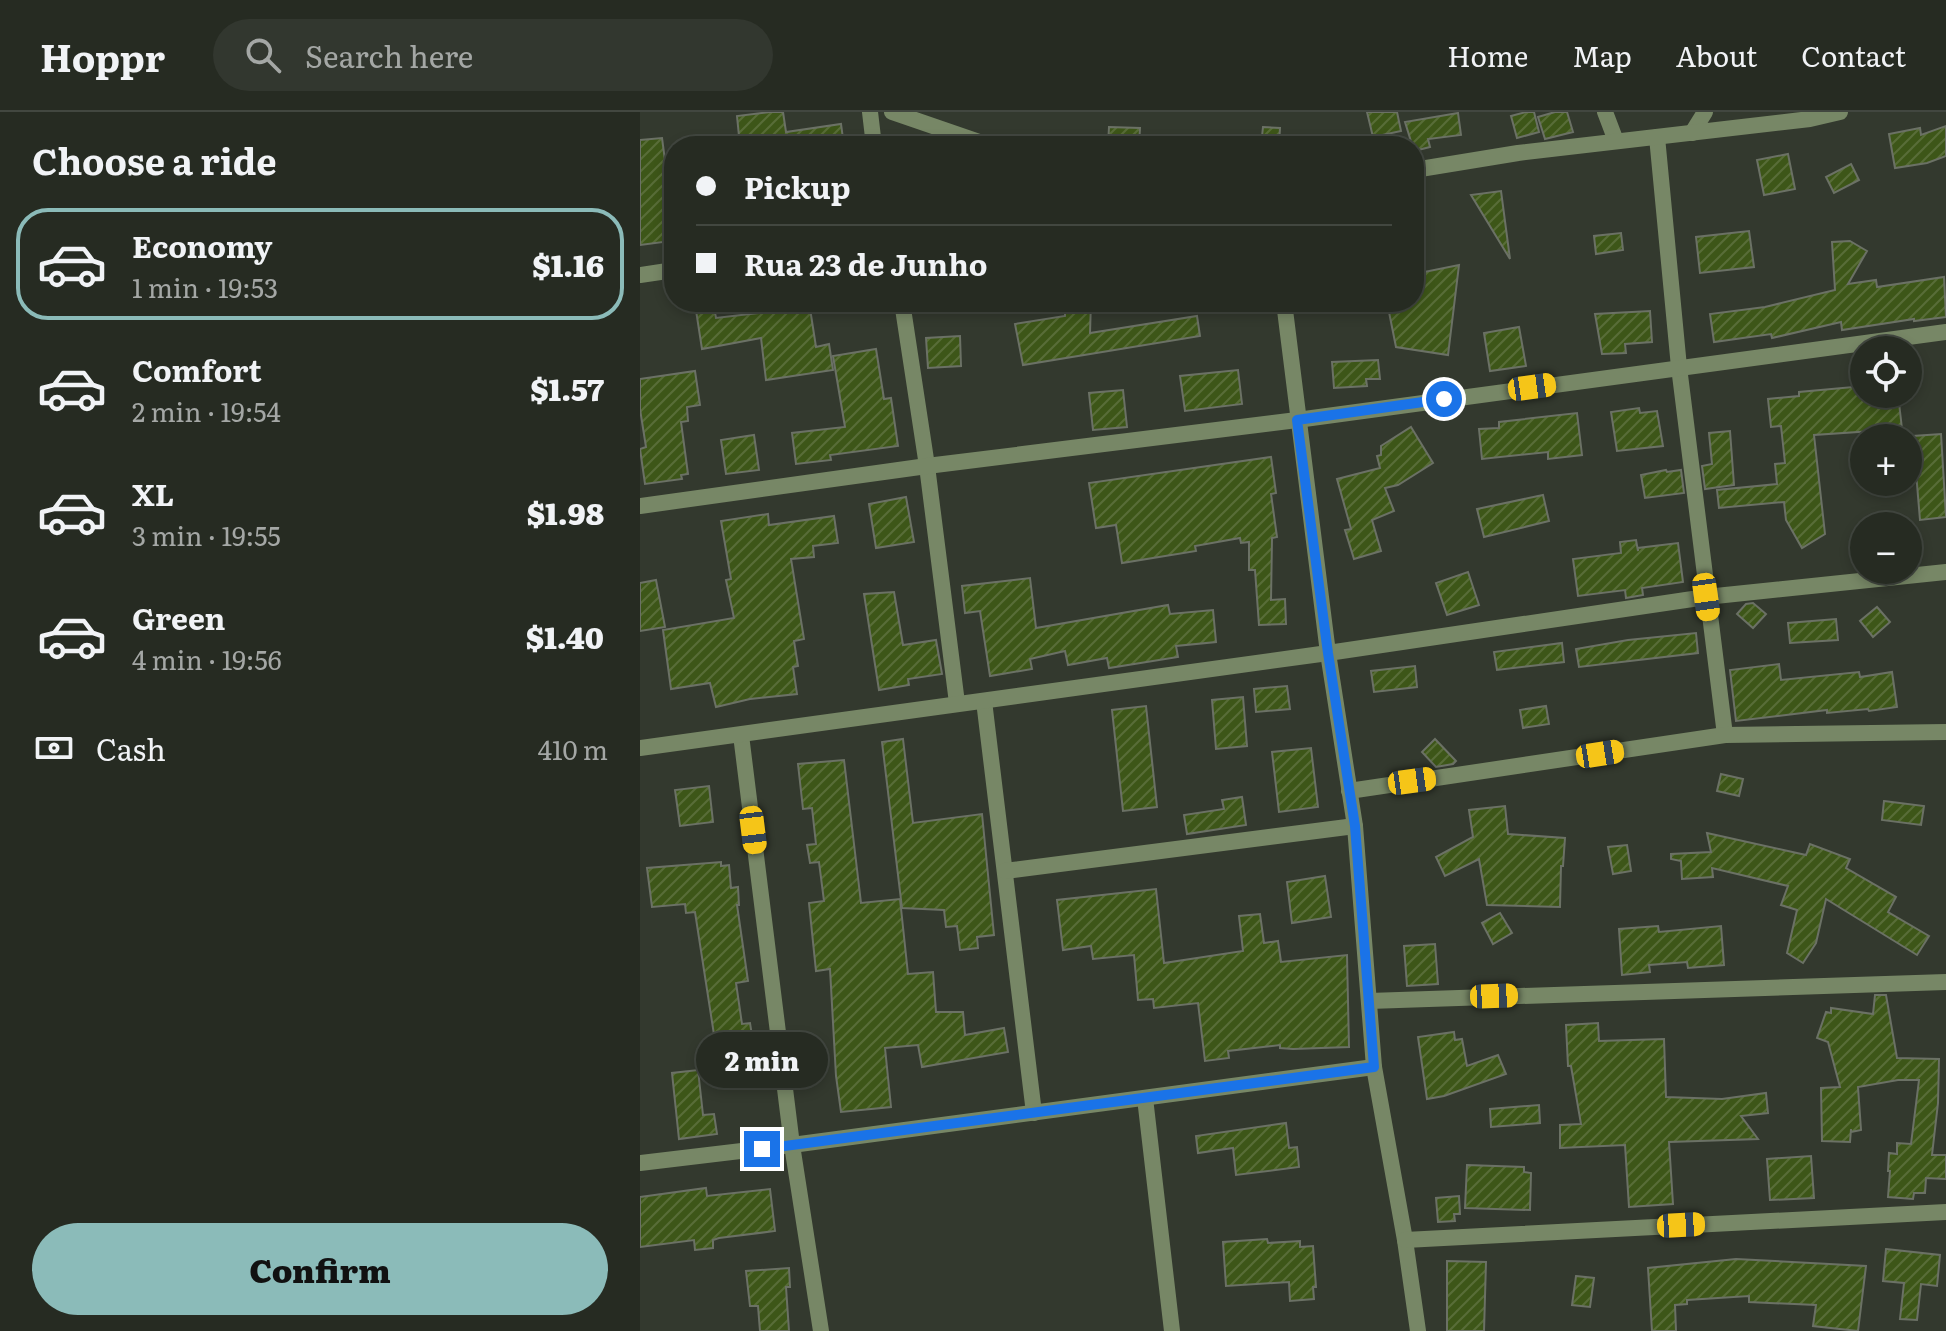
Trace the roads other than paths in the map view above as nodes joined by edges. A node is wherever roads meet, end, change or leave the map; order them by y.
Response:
1 (870, 112) edge
2 (892, 112) edge
3 (1605, 112) edge
4 (1705, 112) edge
5 (1840, 112) edge
6 (1692, 133) junction
7 (873, 136) edge
8 (962, 136) edge
9 (1657, 137) junction
10 (1616, 141) junction
11 (1424, 168) edge
12 (664, 271) edge
13 (640, 275) edge
14 (904, 312) edge
15 (1285, 312) edge
16 (1946, 332) edge
17 (1679, 367) junction
18 (1297, 420) junction
19 (927, 466) junction
20 (640, 506) edge
21 (1946, 572) edge
22 (1706, 597) junction
23 (1328, 653) junction
24 (984, 701) junction
25 (957, 703) junction
26 (1946, 732) edge
27 (741, 735) junction
28 (1725, 735) junction
29 (640, 748) edge
30 (1349, 791) junction
31 (1355, 826) junction
32 (1005, 871) junction
33 (1946, 982) edge
34 (1369, 1001) junction
35 (1374, 1067) junction
36 (1145, 1098) junction
37 (1034, 1113) junction
38 (792, 1145) junction
39 (640, 1163) edge
40 (1946, 1212) edge
41 (1405, 1240) junction
42 (821, 1331) edge
43 (1172, 1331) edge
44 (1418, 1331) edge

1 - 7 street
2 - 8 street
3 - 10 street
4 - 6 street
5 - 6 street
6 - 9 street
9 - 10 street
9 - 17 street
10 - 11 street
12 - 13 street
14 - 19 street
15 - 18 street
16 - 17 street
17 - 18 street
17 - 22 street
18 - 19 street
18 - 23 street
19 - 20 street
19 - 25 street
21 - 22 street
22 - 23 street
22 - 28 street
23 - 24 street
23 - 30 street
24 - 25 street
24 - 32 street
25 - 27 street
26 - 28 street
27 - 29 street
27 - 38 street
28 - 30 street
30 - 31 street
31 - 32 street
31 - 34 street
32 - 37 street
33 - 34 street
34 - 35 street
35 - 36 street
35 - 41 street
36 - 37 street
36 - 43 street
37 - 38 street
38 - 39 street
38 - 42 street
40 - 41 street
41 - 44 street

